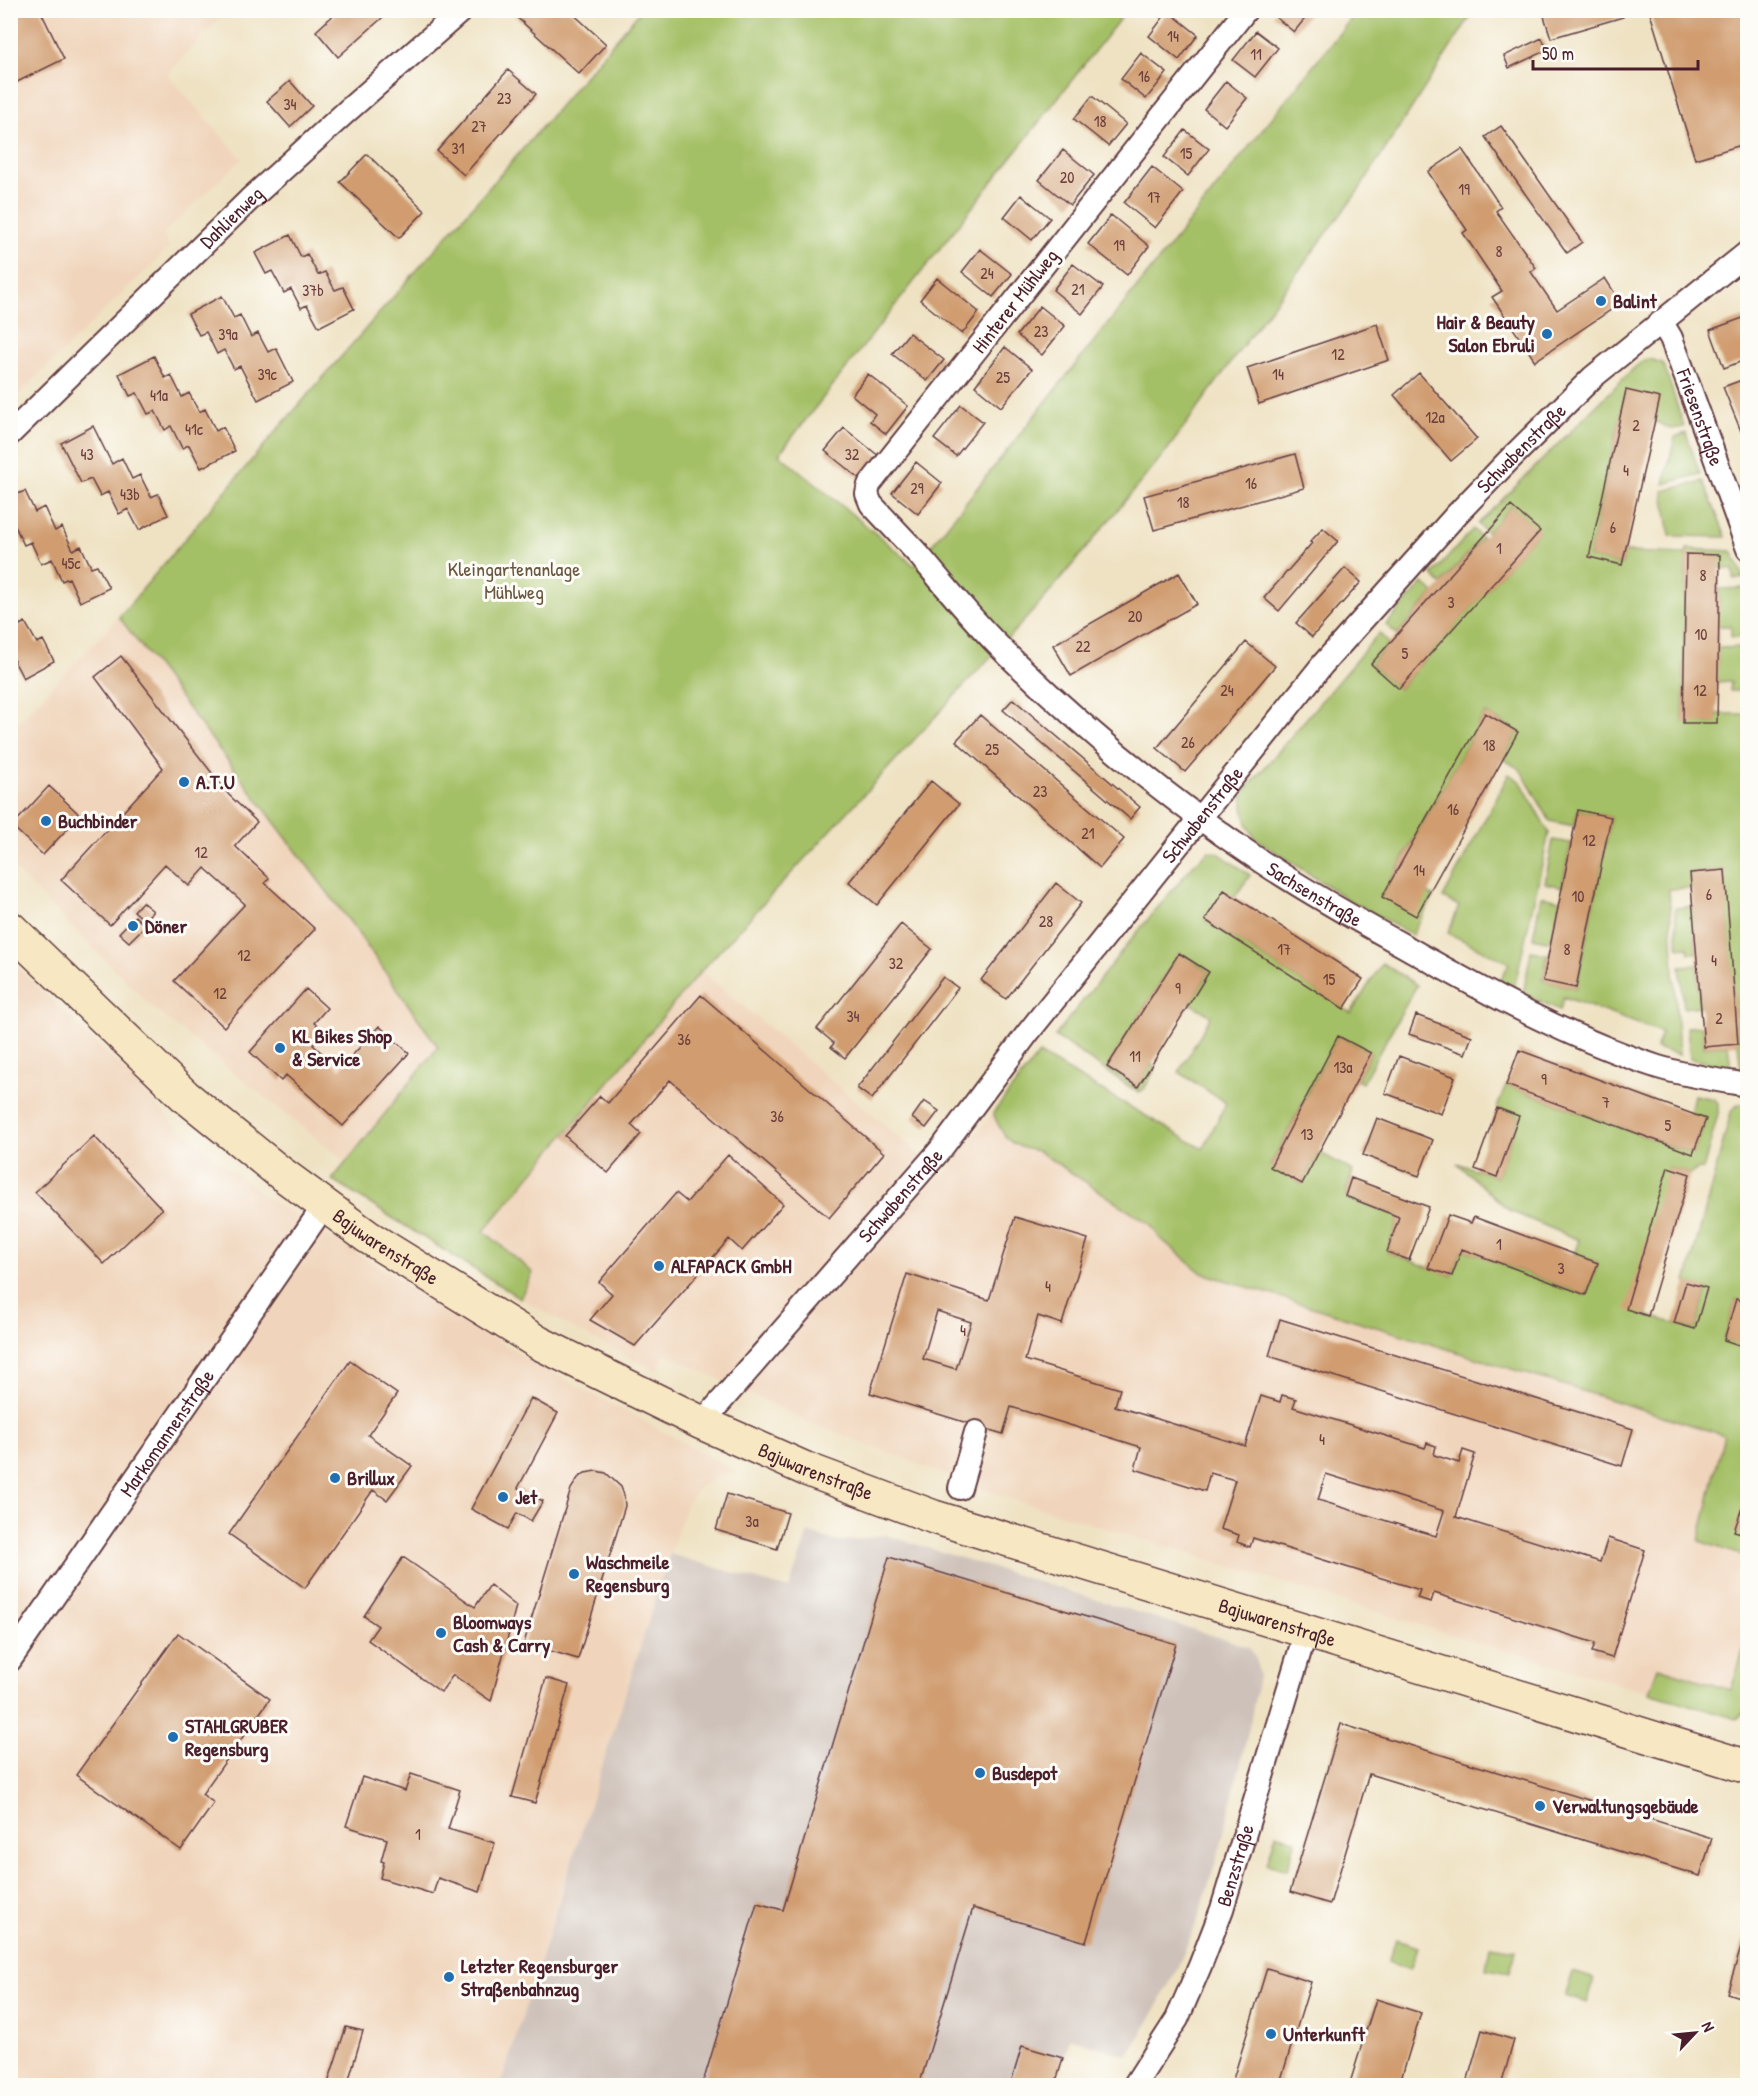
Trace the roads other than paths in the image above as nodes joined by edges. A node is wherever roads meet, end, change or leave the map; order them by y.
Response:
1 (462, 10) edge
2 (1246, 10) edge
3 (1748, 252) edge
4 (1662, 322) junction
5 (10, 434) edge
6 (1748, 549) edge
7 (948, 590) joint
8 (1199, 818) junction
9 (10, 928) edge
10 (1748, 1085) edge
11 (324, 1206) junction
12 (702, 1423) junction
13 (976, 1432) dead end
14 (960, 1488) dead end
15 (1306, 1631) junction
16 (10, 1660) edge
17 (1748, 1767) edge
18 (1134, 2085) edge

1 - 5 street, Dahlienweg
2 - 7 street, Hinterer Mühlweg
3 - 4 street, Schwabenstraße
4 - 6 street, Friesenstraße
4 - 8 street, Schwabenstraße
7 - 8 street, Sachsenstraße
8 - 10 street, Sachsenstraße
8 - 12 street, Schwabenstraße
9 - 11 street, Bajuwarenstraße
11 - 12 street, Bajuwarenstraße
11 - 16 street, Markomannenstraße
12 - 15 street, Bajuwarenstraße
13 - 14 street
15 - 17 street, Bajuwarenstraße
15 - 18 street, Benzstraße

